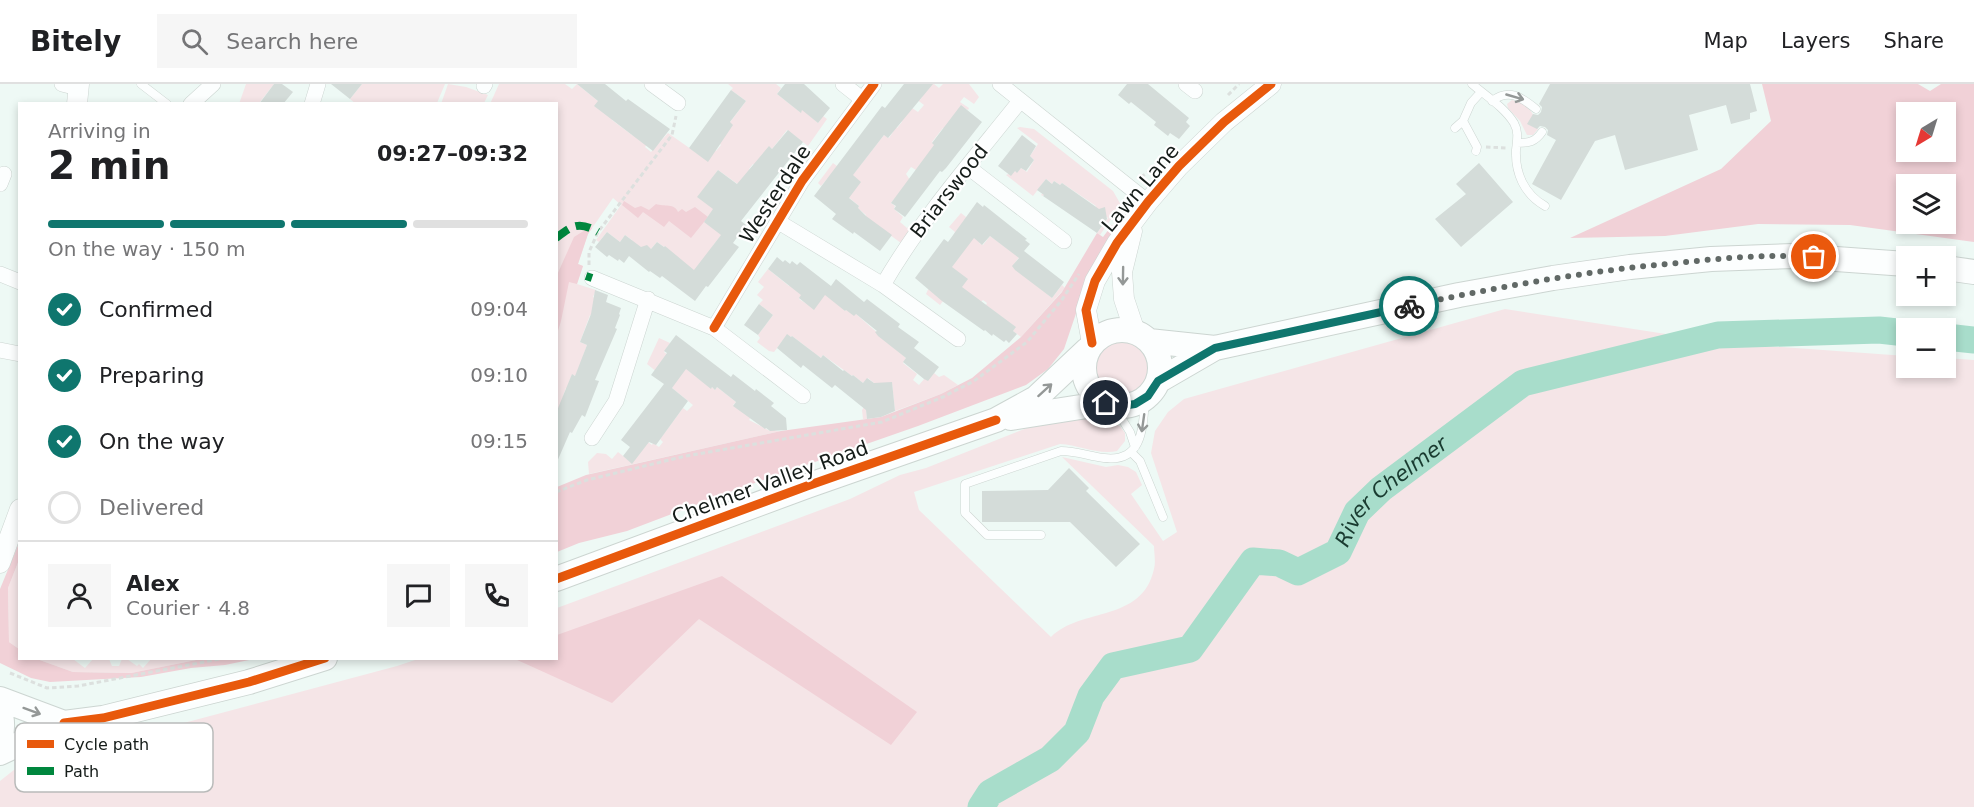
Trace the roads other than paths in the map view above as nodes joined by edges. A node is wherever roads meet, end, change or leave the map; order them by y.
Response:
1 (141, 84) edge
2 (213, 84) edge
3 (318, 84) edge
4 (652, 84) edge
5 (843, 84) edge
6 (874, 84) edge
7 (1000, 84) edge
8 (1271, 84) edge
9 (1472, 84) edge
10 (1481, 92) junction
11 (862, 99) junction
12 (1020, 101) junction
13 (1492, 101) junction
14 (164, 102) edge
15 (193, 102) edge
16 (313, 102) edge
17 (677, 107) road end
18 (1536, 109) dead end
19 (1462, 121) junction
20 (1455, 128) dead end
21 (1542, 132) dead end
22 (1517, 143) junction
23 (1476, 151) dead end
24 (968, 167) junction
25 (1148, 202) junction
26 (1545, 206) dead end
27 (1134, 219) junction
28 (777, 221) junction
29 (1064, 241) dead end
30 (1896, 263) edge
31 (1956, 269) edge
32 (590, 272) road end
33 (1974, 272) edge
34 (0, 274) edge
35 (18, 281) edge
36 (883, 285) junction
37 (648, 299) junction
38 (714, 328) junction
39 (1142, 336) junction
40 (958, 339) dead end
41 (1090, 347) junction
42 (1215, 348) junction
43 (0, 350) edge
44 (18, 354) edge
45 (1152, 389) junction
46 (804, 396) dead end
47 (1110, 404) junction
48 (996, 420) junction
49 (592, 438) dead end
50 (1133, 450) junction
51 (18, 514) edge
52 (1163, 517) dead end
53 (1041, 535) dead end
54 (0, 563) edge
55 (558, 578) edge
56 (319, 660) edge
57 (0, 699) edge
58 (0, 713) edge
59 (64, 723) joint
60 (0, 742) edge
61 (15, 746) edge
62 (0, 753) edge

1 - 14 lane
2 - 15 street
3 - 16 street
4 - 17 street
5 - 11 street
6 - 11 street, Westerdale
7 - 12 street
8 - 25 street, Lawn Lane
9 - 10 lane
10 - 13 lane
10 - 19 lane
11 - 28 street, Westerdale
12 - 24 street, Briarswood
12 - 25 street
13 -> 18 lane
13 - 22 lane
19 - 20 lane
19 - 23 lane
21 - 22 lane
22 - 26 lane
24 - 29 street
24 - 36 street, Briarswood
25 - 27 street, Lawn Lane
27 -> 39 street, Lawn Lane
27 - 41 street, Lawn Lane
28 - 36 street
28 - 38 street, Westerdale
30 - 42 main road
31 - 33 main road
32 - 37 street
34 - 35 street
36 - 40 street
37 - 38 street
37 - 49 street
38 - 46 street
39 - 41 main road
39 - 42 main road
39 - 45 main road
41 - 47 main road
48 -> 41 main road, Chelmer Valley Road
42 - 45 main road
43 - 44 street
45 - 47 main road
45 -> 50 lane
47 - 48 main road, Chelmer Valley Road
47 - 50 lane
48 - 55 main road, Chelmer Valley Road
50 - 52 lane
50 - 53 lane
51 - 54 street
56 - 59 main road
57 -> 59 main road
58 - 60 main road
61 - 62 main road

